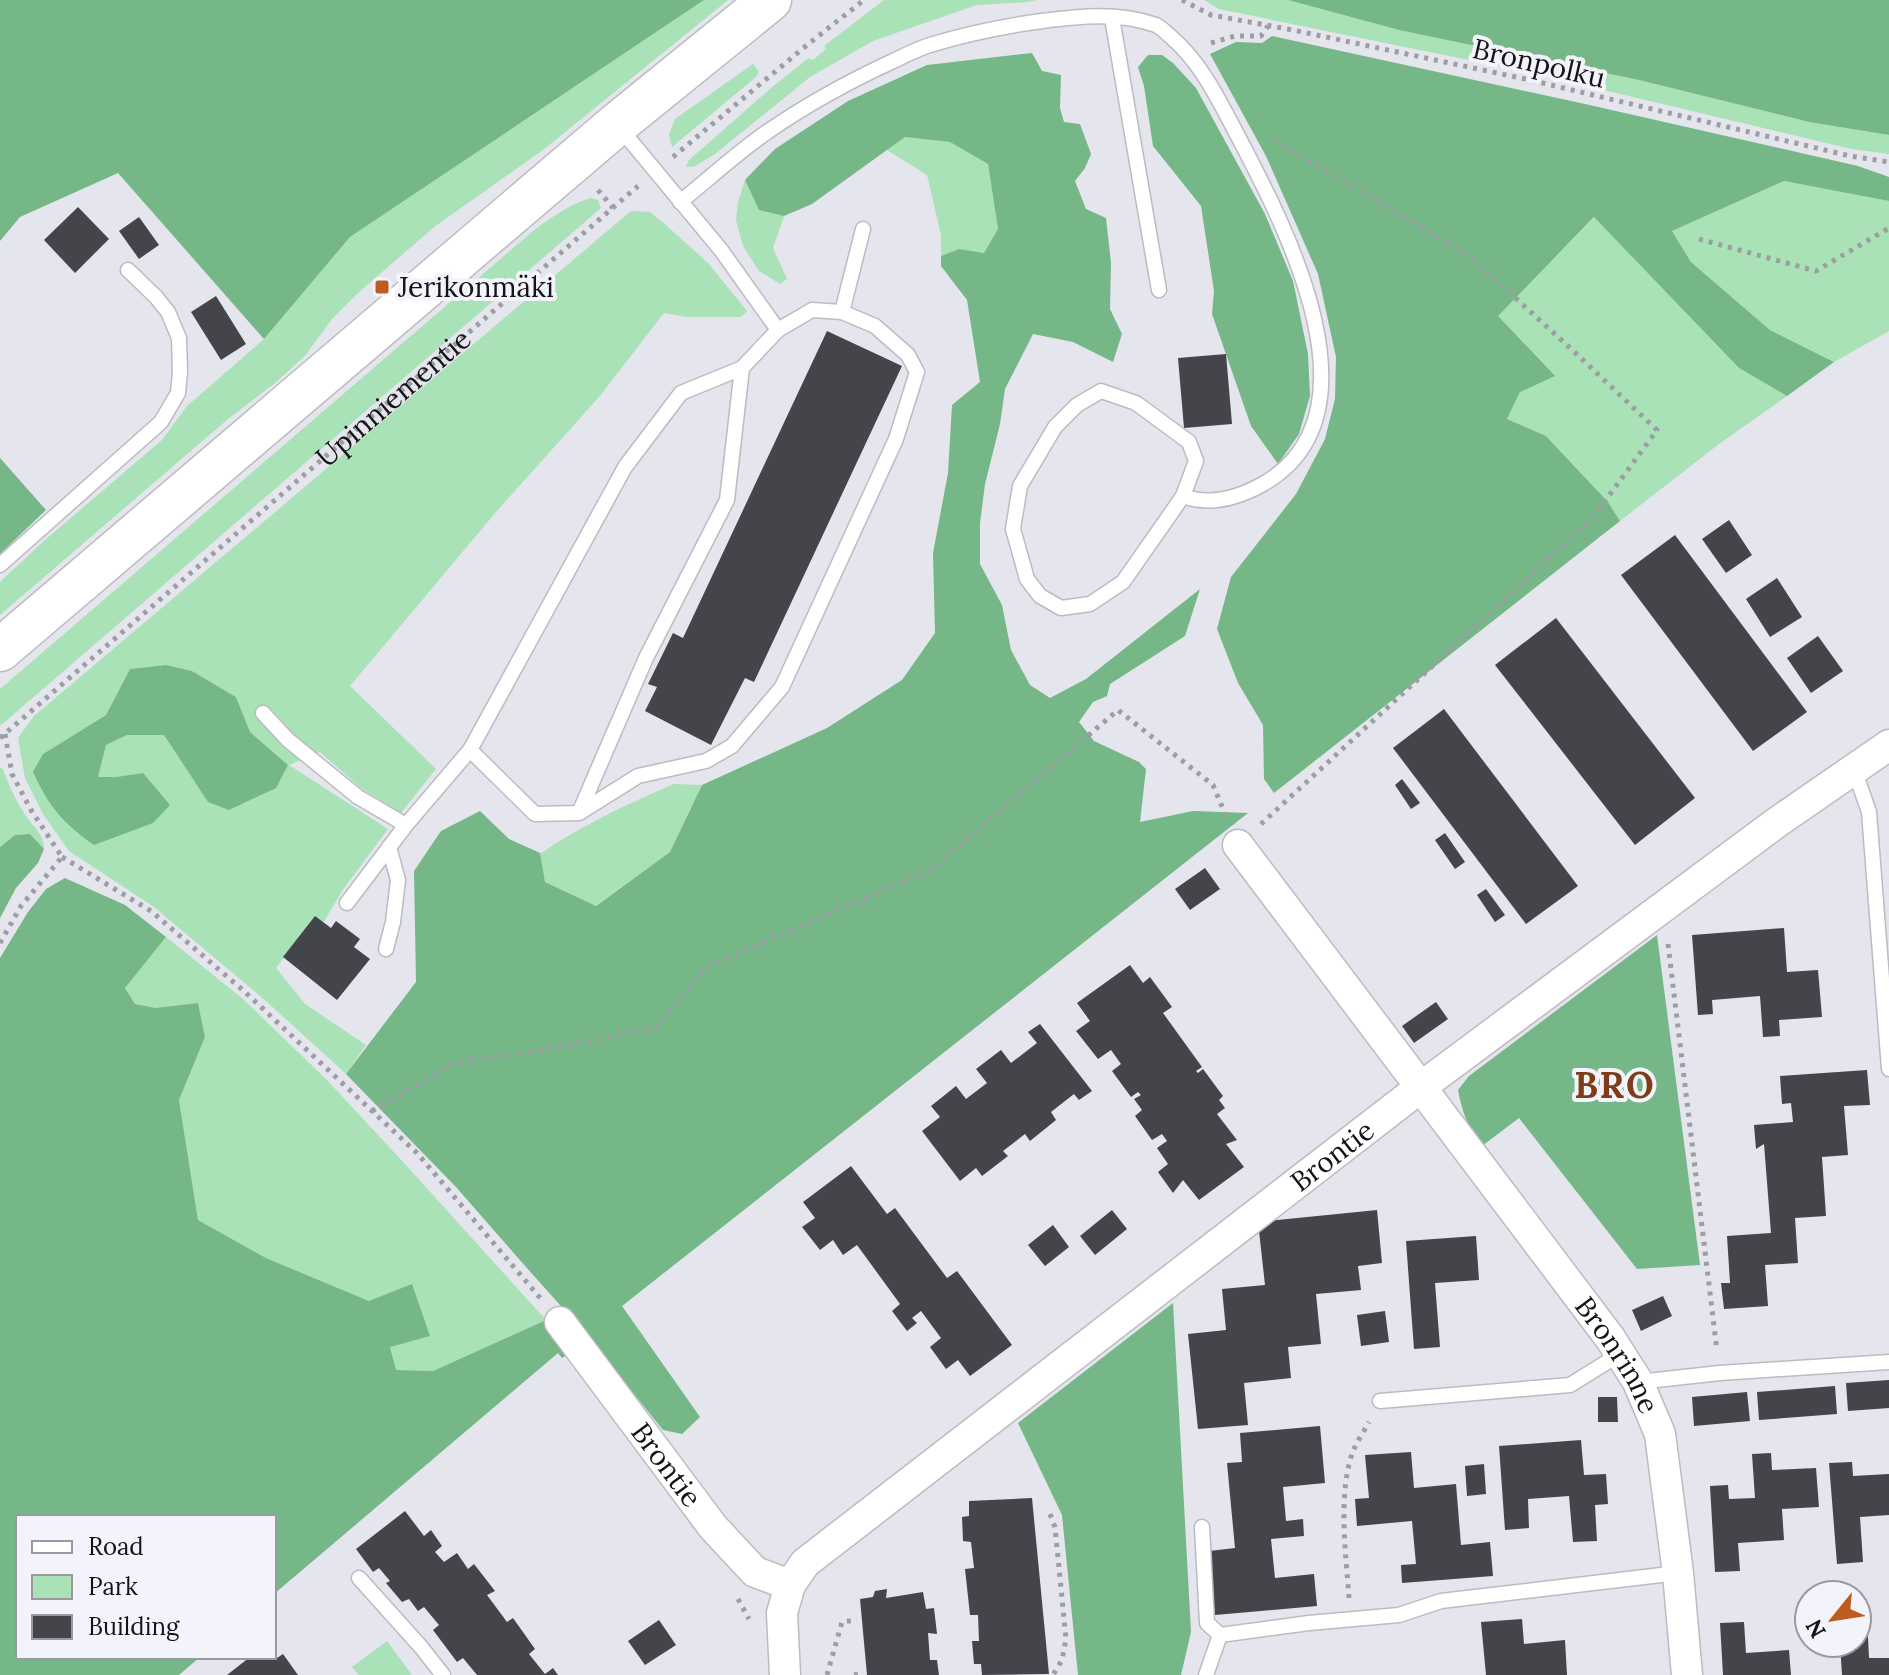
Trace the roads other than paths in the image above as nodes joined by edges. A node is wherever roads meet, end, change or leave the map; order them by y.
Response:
1 (770, 0) edge
2 (1112, 18) junction
3 (617, 124) junction
4 (680, 202) junction
5 (863, 229) dead end
6 (128, 270) dead end
7 (1159, 290) dead end
8 (842, 312) junction
9 (778, 330) junction
10 (742, 368) junction
11 (1183, 496) junction
12 (0, 565) edge
13 (0, 650) edge
14 (263, 713) dead end
15 (1889, 745) edge
16 (470, 750) junction
17 (1853, 769) junction
18 (579, 813) junction
19 (406, 825) junction
20 (1238, 845) road end
21 (389, 847) junction
22 (347, 903) dead end
23 (386, 949) dead end
24 (1889, 1069) edge
25 (1421, 1087) junction
26 (560, 1322) road end
27 (1620, 1354) junction
28 (1889, 1362) edge
29 (1638, 1382) junction
30 (1380, 1401) road end
31 (1202, 1527) dead end
32 (1678, 1573) junction
33 (359, 1578) dead end
34 (790, 1585) junction
35 (1220, 1635) junction
36 (443, 1675) edge
37 (785, 1675) edge
38 (1206, 1675) edge
39 (1687, 1675) edge

1 - 3 main road
2 - 4 lane
2 - 7 lane
2 - 11 lane
3 - 4 lane
3 - 13 main road
4 - 9 lane
5 - 8 lane
6 - 12 lane
8 - 9 lane
8 - 18 lane
9 - 10 lane
10 - 16 lane
10 - 18 lane
11 - 11 lane
14 - 19 lane
15 - 17 street, Brontie
16 - 18 lane
16 - 19 lane
17 - 24 lane
17 - 25 street, Brontie
19 - 21 lane
20 - 25 street, Bronrinne
21 - 22 lane
21 - 23 lane
25 - 27 street, Bronrinne
25 - 34 street, Brontie
26 - 34 street, Brontie
27 - 29 street, Bronrinne
27 - 30 lane
28 - 29 lane
29 - 32 street, Bronrinne
31 - 35 lane
32 - 35 lane
32 - 39 street, Bronrinne
33 - 36 lane
34 - 37 street, Brontie
35 - 38 lane

